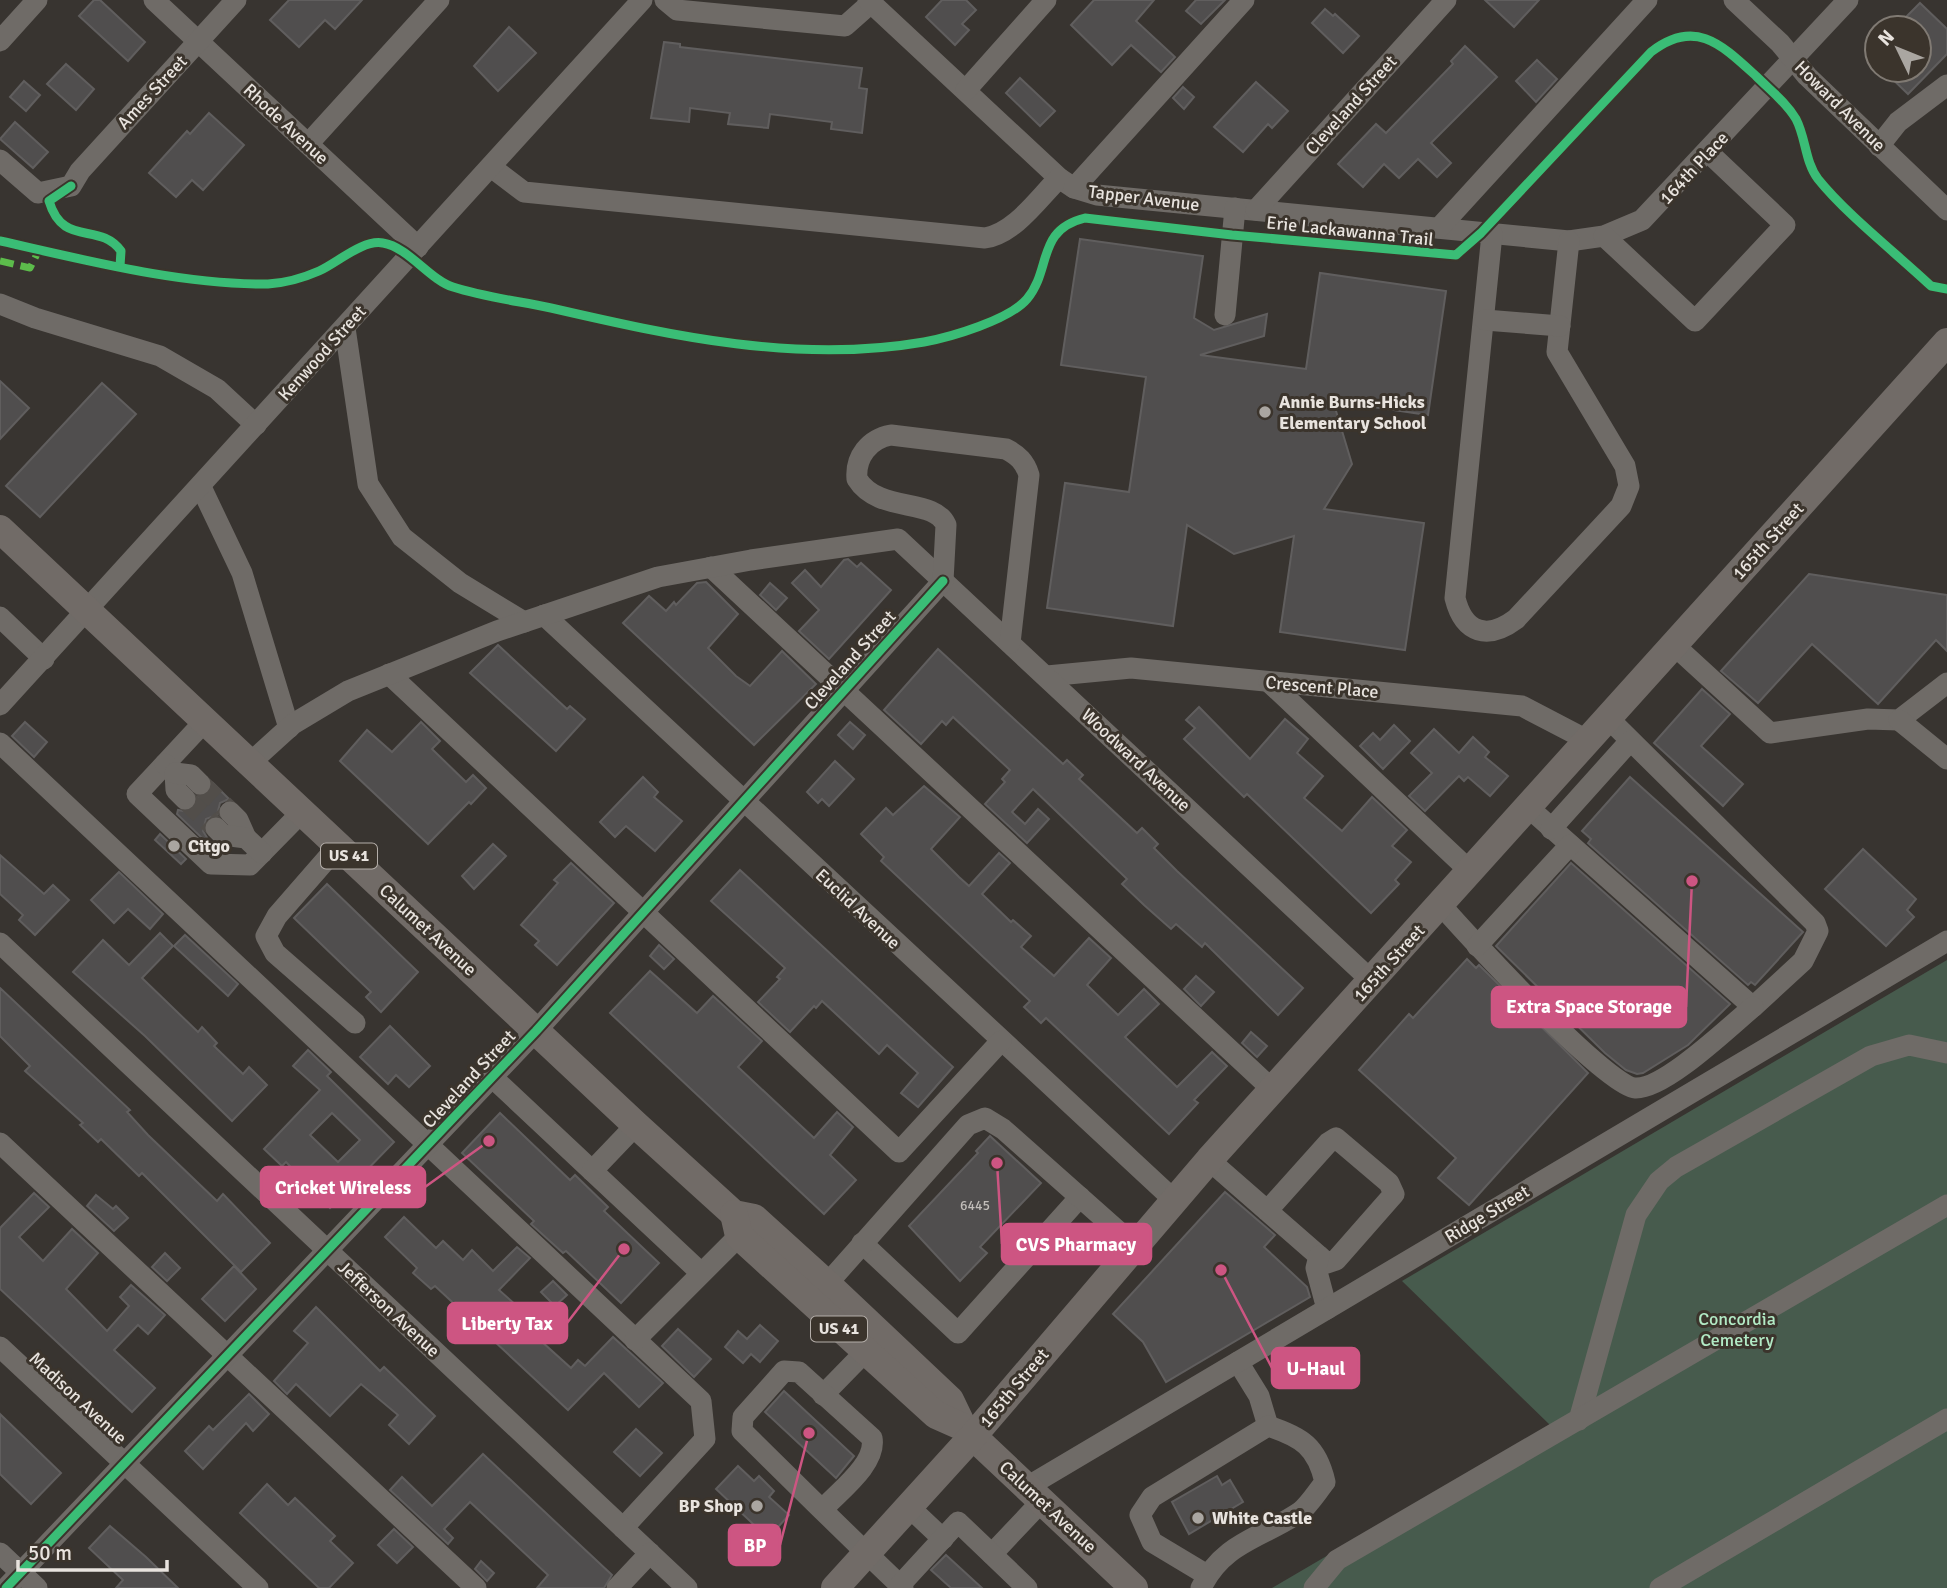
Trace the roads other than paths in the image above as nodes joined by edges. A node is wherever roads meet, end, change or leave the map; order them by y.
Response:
1 (37, 0) edge
2 (154, 0) edge
3 (236, 0) edge
4 (439, 0) edge
5 (642, 0) edge
6 (665, 0) edge
7 (1046, 0) edge
8 (1244, 0) edge
9 (1446, 0) edge
10 (1647, 0) edge
11 (1734, 0) edge
12 (1848, 0) edge
13 (870, 2) edge
14 (0, 41) edge
15 (198, 42) junction
16 (1793, 60) junction
17 (965, 90) junction
18 (1943, 93) edge
19 (308, 144) junction
20 (1879, 146) junction
21 (1708, 152) junction
22 (0, 160) edge
23 (491, 167) junction
24 (1067, 183) junction
25 (1245, 209) junction
26 (1947, 211) edge
27 (1439, 229) junction
28 (1492, 234) junction
29 (1604, 236) junction
30 (1569, 241) junction
31 (418, 247) junction
32 (0, 304) edge
33 (1225, 316) dead end
34 (1485, 320) junction
35 (1560, 326) junction
36 (345, 328) junction
37 (1947, 341) edge
38 (256, 425) junction
39 (201, 487) junction
40 (0, 529) edge
41 (711, 567) junction
42 (943, 581) junction
43 (88, 612) junction
44 (0, 617) edge
45 (534, 619) junction
46 (1010, 643) junction
47 (1675, 646) junction
48 (44, 659) junction
49 (389, 674) junction
50 (1047, 676) junction
51 (1269, 682) junction
52 (1947, 683) edge
53 (844, 691) junction
54 (0, 705) edge
55 (1609, 719) junction
56 (1899, 720) junction
57 (205, 721) junction
58 (289, 728) junction
59 (1589, 741) junction
60 (1630, 741) junction
61 (0, 743) edge
62 (1947, 760) edge
63 (250, 763) junction
64 (170, 768) junction
65 (193, 791) tunnel mouth
66 (743, 802) junction
67 (1529, 808) junction
68 (302, 812) junction
69 (223, 820) tunnel mouth
70 (1551, 829) junction
71 (1570, 845) junction
72 (254, 846) junction
73 (338, 846) junction
74 (1471, 872) junction
75 (1441, 905) junction
76 (643, 913) junction
77 (1947, 941) edge
78 (0, 943) edge
79 (1477, 946) junction
80 (1372, 981) junction
81 (1753, 1007) junction
82 (355, 1023) dead end
83 (536, 1031) junction
84 (1001, 1041) junction
85 (1947, 1053) edge
86 (492, 1077) junction
87 (1273, 1090) junction
88 (636, 1125) junction
89 (0, 1143) edge
90 (427, 1145) junction
91 (1209, 1160) junction
92 (592, 1171) junction
93 (1080, 1197) junction
94 (1174, 1200) junction
95 (1947, 1205) edge
96 (1268, 1211) junction
97 (737, 1225) junction
98 (862, 1243) junction
99 (1135, 1246) junction
100 (327, 1250) junction
101 (1319, 1256) junction
102 (700, 1272) junction
103 (827, 1284) junction
104 (1327, 1309) junction
105 (635, 1339) junction
106 (0, 1347) edge
107 (864, 1353) junction
108 (227, 1356) junction
109 (1238, 1362) junction
110 (824, 1395) junction
111 (1947, 1419) edge
112 (1579, 1420) junction
113 (1268, 1426) junction
114 (968, 1432) junction
115 (125, 1463) junction
116 (1035, 1494) junction
117 (909, 1507) junction
118 (822, 1510) junction
119 (623, 1528) junction
120 (943, 1538) junction
121 (0, 1553) edge
122 (650, 1553) junction
123 (867, 1554) junction
124 (992, 1554) junction
125 (21, 1572) junction
126 (1204, 1581) edge
127 (1119, 1583) edge
128 (902, 1587) edge
129 (6, 1588) edge
130 (37, 1588) edge
131 (258, 1588) edge
132 (476, 1588) edge
133 (617, 1588) edge
134 (687, 1588) edge
135 (835, 1588) edge
136 (1027, 1588) edge
137 (1314, 1588) edge
138 (1660, 1588) edge

1 - 14 street
2 - 15 street, Rhode Avenue
3 - 15 street, Ames Street
4 - 19 street
5 - 23 street, Kenwood Street
6 - 13 street
7 - 17 street
8 - 24 street
9 - 25 street, Cleveland Street
10 - 27 street
11 - 16 street, Howard Avenue
12 - 16 street, 164th Place
13 - 17 street, Tapper Avenue
15 - 19 street, Rhode Avenue
15 - 22 street, Ames Street
16 - 20 street, Howard Avenue
16 - 21 street, 164th Place
17 - 24 street, Tapper Avenue
18 - 20 street
19 - 31 street, Rhode Avenue
20 - 26 street, Howard Avenue
21 - 29 street, 164th Place
21 - 29 street
23 - 24 street
23 - 31 street, Kenwood Street
24 - 25 street, Tapper Avenue
25 - 27 street, Tapper Avenue
25 - 33 street
27 - 28 street, Tapper Avenue
28 - 30 street, 164th Place
28 - 34 street
29 - 30 street, 164th Place
30 - 35 street
31 - 36 street, Kenwood Street
32 - 38 street
34 - 35 street
34 - 35 street
36 - 38 street, Kenwood Street
36 - 45 street, Euclid Avenue
37 - 47 main road, 165th Street
38 - 39 street, Kenwood Street
39 - 43 street, Kenwood Street
39 - 58 street
40 - 43 main road, Calumet Avenue / US 41
41 - 42 street, Woodward Avenue
41 - 45 street
41 - 53 street
42 - 46 street, Woodward Avenue
42 - 46 street
42 - 53 street, Cleveland Street
43 - 48 street, Kenwood Street
43 - 57 main road, Calumet Avenue / US 41
44 - 48 street
45 - 49 street
45 - 66 street, Euclid Avenue
46 - 50 street, Woodward Avenue
47 - 55 main road, 165th Street
47 - 56 street
48 - 54 street, Kenwood Street
49 - 58 street
49 - 76 street
50 - 51 street, Crescent Place
50 - 80 street, Woodward Avenue
51 - 59 street, Crescent Place
51 - 74 street
52 - 56 street
53 - 66 street, Cleveland Street
53 - 87 street
55 - 59 main road, 165th Street
55 - 60 street
56 - 62 street
57 - 63 main road, Calumet Avenue / US 41
57 - 64 street
58 - 63 street
59 - 67 main road, 165th Street
60 - 70 street
60 - 81 street
61 - 90 street
63 - 68 main road, Calumet Avenue / US 41
64 - 65 street
64 - 72 street
66 - 76 street, Cleveland Street
66 - 84 street, Euclid Avenue
67 - 70 street
67 - 74 main road, 165th Street
68 - 72 street
68 - 73 main road, Calumet Avenue / US 41
69 - 72 street
70 - 71 street
71 - 79 street
71 - 81 street
73 - 82 street
73 - 83 main road, Calumet Avenue / US 41
74 - 75 main road, 165th Street
75 - 79 street
75 - 80 main road, 165th Street
76 - 83 street, Cleveland Street
76 - 84 street
77 - 104 street, Ridge Street
78 - 100 street, Jefferson Avenue
79 - 81 street
80 - 87 main road, 165th Street
83 - 86 street, Cleveland Street
83 - 88 main road, Calumet Avenue / US 41
84 - 94 street, Euclid Avenue
85 - 112 street
86 - 90 street, Cleveland Street
86 - 92 street
87 - 91 main road, 165th Street
88 - 92 street
88 - 97 main road, Calumet Avenue / US 41
89 - 108 street
90 - 100 street, Cleveland Street
90 - 105 street
91 - 94 main road, 165th Street
91 - 96 street
92 - 102 street
93 - 98 street
93 - 98 street
93 - 99 street
94 - 99 main road, 165th Street
95 - 112 street
96 - 101 street
96 - 101 street
97 - 102 street
97 - 103 main road, Calumet Avenue / US 41
97 - 107 main road, Calumet Avenue / US 41
98 - 103 street
99 - 114 main road, 165th Street
100 - 108 street, Cleveland Street
100 - 119 street, Jefferson Avenue
101 - 104 street
102 - 105 street
103 - 114 main road, Calumet Avenue / US 41
104 - 109 street, Ridge Street
105 - 119 street
106 - 115 street, Madison Avenue
107 - 110 street
107 - 114 main road, Calumet Avenue / US 41
108 - 115 street, Cleveland Street
108 - 132 street
109 - 113 street
109 - 116 street, Ridge Street
110 - 118 street
110 - 118 street
111 - 138 street
112 - 137 street
113 - 126 street
113 - 126 street
114 - 116 main road, Calumet Avenue / US 41
114 - 117 main road, 165th Street
115 - 125 street, Cleveland Street
115 - 131 street, Madison Avenue
116 - 124 street, Ridge Street
116 - 127 main road, Calumet Avenue / US 41
117 - 120 street
117 - 123 main road, 165th Street
118 - 123 street
119 - 122 street, Jefferson Avenue
120 - 124 street
120 - 128 street
121 - 125 street
122 - 133 street
122 - 134 street, Jefferson Avenue
123 - 128 street
123 - 135 main road, 165th Street
124 - 136 street
125 - 129 street, Cleveland Street
125 - 130 street

